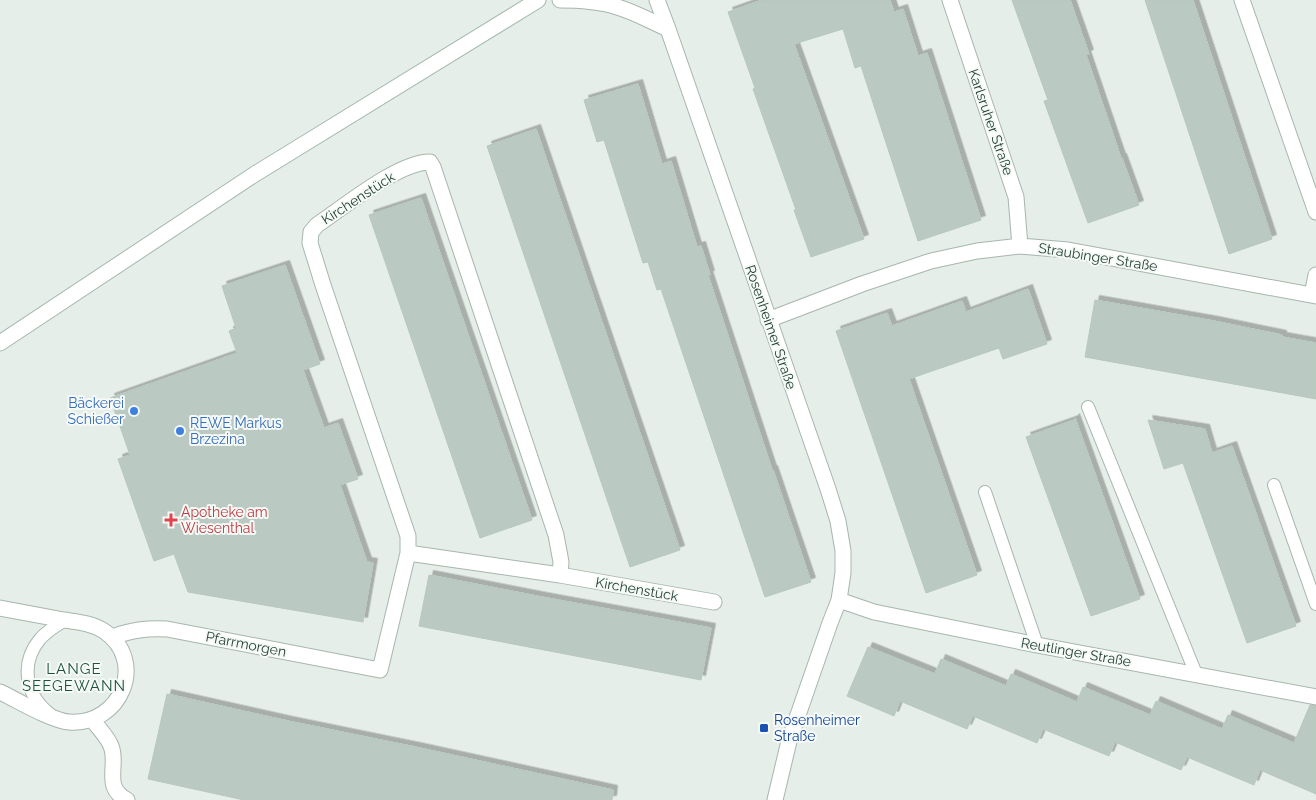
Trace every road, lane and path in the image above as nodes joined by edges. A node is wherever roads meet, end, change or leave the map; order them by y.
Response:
1 (538, 0) edge
2 (560, 0) edge
3 (657, 0) edge
4 (950, 0) edge
5 (1242, 0) edge
6 (668, 29) junction
7 (1316, 212) edge
8 (1020, 246) junction
9 (1316, 274) edge
10 (1314, 295) edge
11 (768, 320) junction
12 (0, 343) edge
13 (1088, 408) dead end
14 (1274, 485) dead end
15 (985, 492) dead end
16 (408, 554) junction
17 (560, 575) junction
18 (839, 600) junction
19 (714, 602) dead end
20 (1316, 604) edge
21 (0, 608) edge
22 (65, 620) junction
23 (112, 637) junction
24 (1037, 645) junction
25 (380, 670) joint
26 (1196, 674) junction
27 (0, 692) edge
28 (1316, 697) edge
29 (92, 719) junction
30 (57, 720) junction
31 (127, 800) edge
32 (775, 800) edge

1 - 12 street
2 - 6 street
3 - 6 street, Rosenheimer Straße
4 - 8 street, Karlsruher Straße
5 - 7 street
6 - 11 street, Rosenheimer Straße
8 - 10 street, Straubinger Straße
8 - 11 street, Straubinger Straße
9 - 10 street
11 - 18 street, Rosenheimer Straße
13 - 26 lane
14 - 20 lane
15 - 24 lane
16 - 17 street, Kirchenstück
16 - 17 street, Kirchenstück
16 - 25 street, Kirchenstück
17 - 19 street, Kirchenstück
18 - 24 street, Reutlinger Straße
18 - 32 street, Rosenheimer Straße
21 - 22 street
22 - 23 street
22 - 30 lane
23 - 25 street, Pfarrmorgen
23 - 29 street
24 - 26 street, Reutlinger Straße
26 - 28 street, Reutlinger Straße
27 - 30 street
29 - 30 street
29 - 31 street

